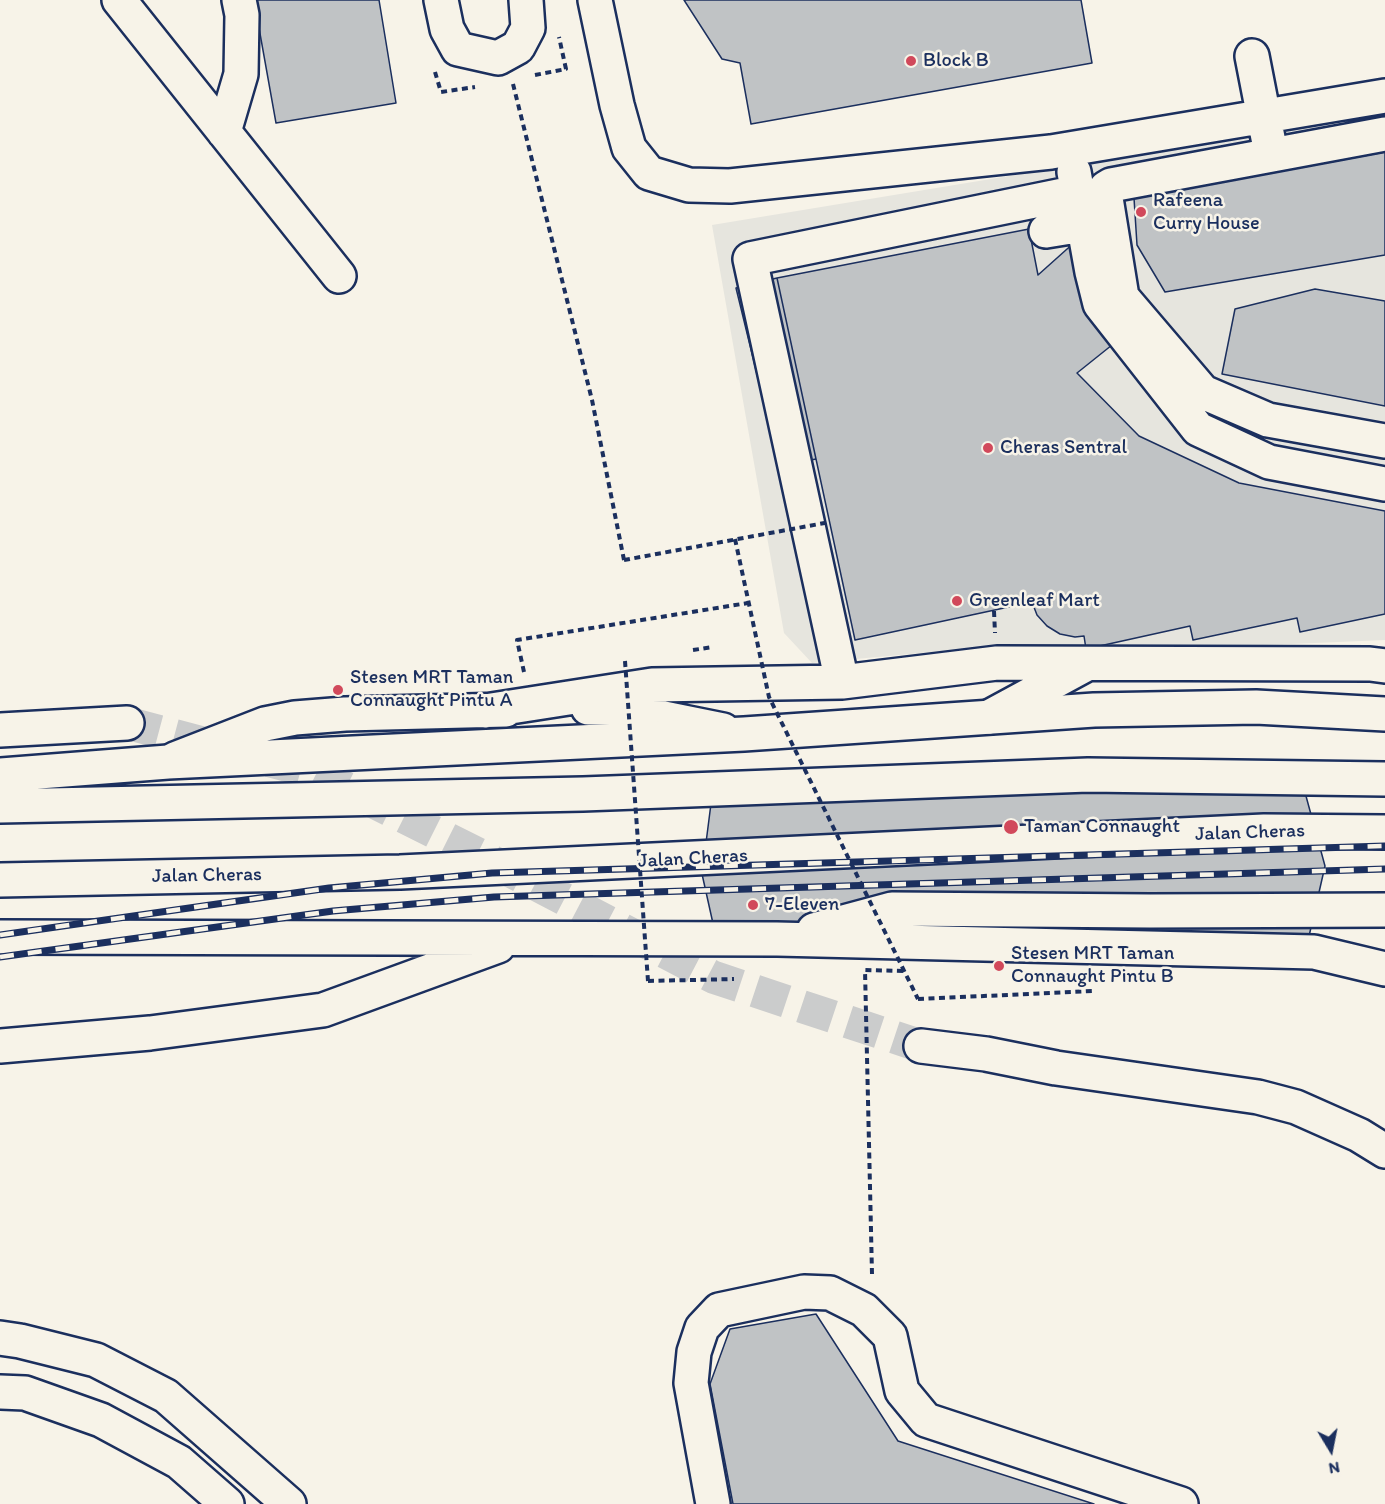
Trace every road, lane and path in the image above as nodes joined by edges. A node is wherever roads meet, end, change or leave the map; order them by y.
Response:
1 (119, 0) edge
2 (239, 0) edge
3 (441, 0) edge
4 (526, 0) edge
5 (595, 0) edge
6 (1252, 56) dead end
7 (512, 81) dead end
8 (1385, 96) edge
9 (1304, 109) junction
10 (1264, 116) junction
11 (224, 132) junction
12 (1385, 134) edge
13 (1311, 147) junction
14 (1060, 150) junction
15 (1272, 155) junction
16 (1077, 192) junction
17 (1083, 225) junction
18 (1046, 231) dead end
19 (339, 276) dead end
20 (1385, 441) edge
21 (1385, 484) edge
22 (830, 522) dead end
23 (735, 539) junction
24 (748, 603) junction
25 (625, 661) dead end
26 (1088, 663) junction
27 (524, 672) dead end
28 (1380, 672) edge
29 (842, 682) junction
30 (485, 711) junction
31 (1385, 714) edge
32 (989, 717) junction
33 (127, 723) tunnel mouth
34 (0, 730) edge
35 (744, 734) junction
36 (168, 762) junction
37 (0, 775) edge
38 (1385, 779) edge
39 (0, 806) edge
40 (1385, 832) edge
41 (0, 880) edge
42 (1385, 910) edge
43 (0, 937) edge
44 (517, 939) junction
45 (777, 939) junction
46 (1385, 969) edge
47 (904, 971) junction
48 (734, 979) dead end
49 (1094, 991) dead end
50 (0, 1046) edge
51 (921, 1046) tunnel mouth
52 (1385, 1151) edge
53 (872, 1274) dead end
54 (0, 1338) edge
55 (0, 1392) edge
56 (227, 1504) edge
57 (289, 1504) edge
58 (713, 1504) edge
59 (1181, 1504) edge

1 - 11 main road
2 - 11 main road
3 - 4 main road
5 - 14 main road
6 - 10 main road
7 - 23 path, bridge
8 - 9 main road
9 - 10 main road
9 - 13 main road
10 - 14 main road
10 - 15 main road
11 - 19 main road
12 - 13 main road
13 - 15 main road
14 - 16 main road
15 - 20 main road
16 - 17 main road
16 - 29 main road
17 - 18 main road
17 - 21 main road
22 - 23 path, bridge
23 - 24 path, bridge
24 - 27 path
24 - 47 path, bridge
25 - 48 path, bridge
26 - 28 main road
26 - 29 main road
26 - 32 main road
29 - 30 main road
30 - 35 main road
30 - 36 main road
31 - 32 main road
32 - 35 main road
33 - 34 main road
35 - 36 main road
36 - 37 main road
38 - 39 main road
40 - 41 main road, Jalan Cheras
42 - 45 main road
43 - 44 main road
44 - 45 main road
44 - 50 main road
45 - 46 main road
47 - 49 path, bridge
47 - 53 path, bridge
51 - 52 main road
54 - 57 main road
55 - 56 main road
58 - 59 main road

